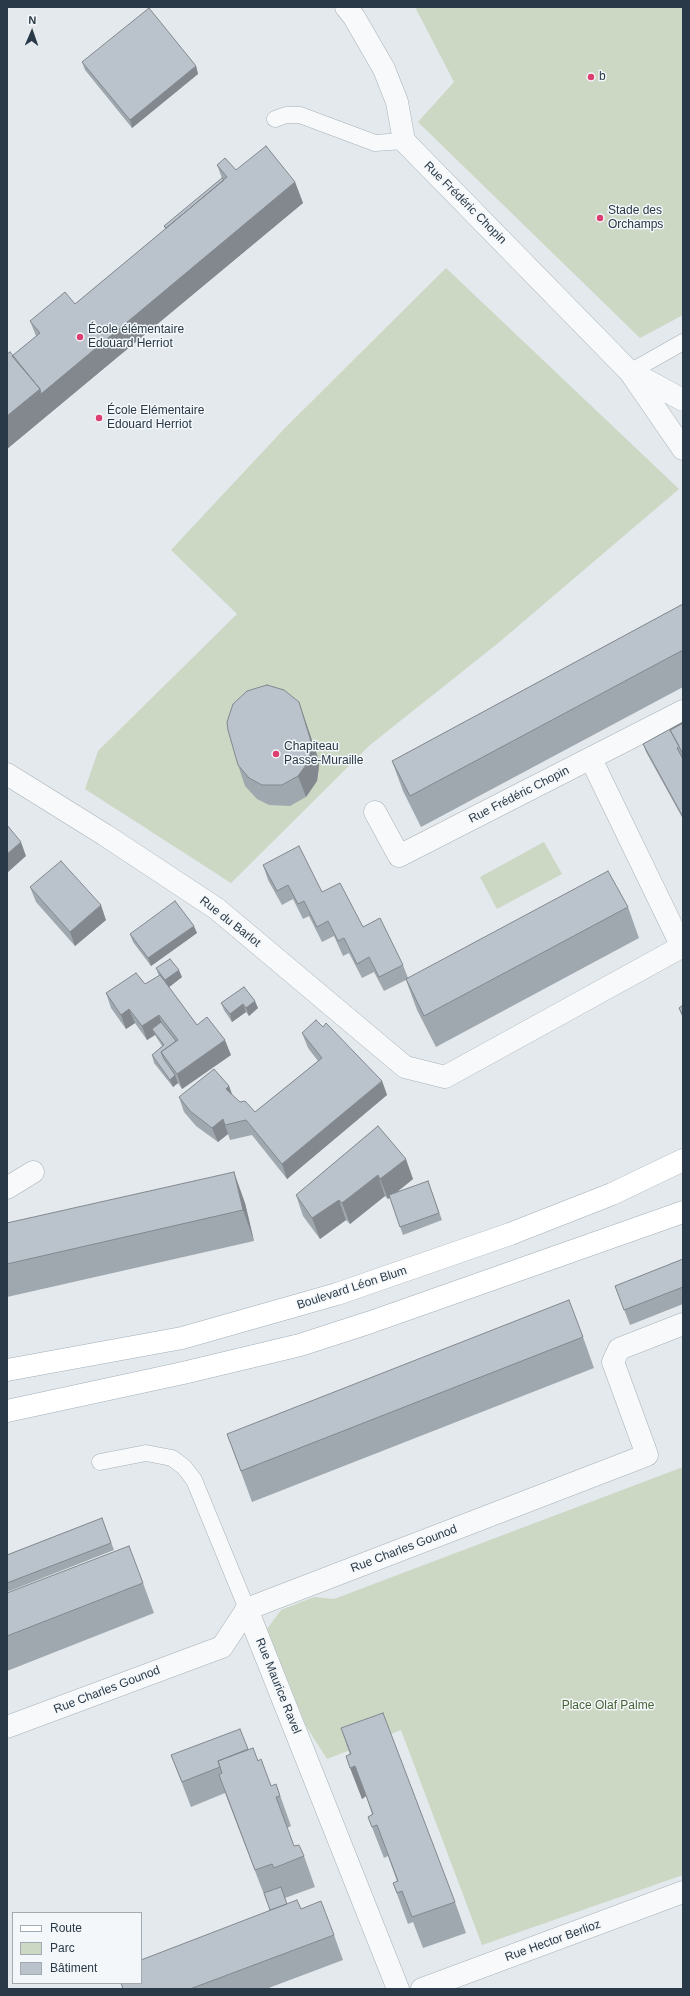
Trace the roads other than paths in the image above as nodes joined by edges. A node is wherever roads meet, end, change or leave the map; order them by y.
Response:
1 (346, 7) edge
2 (275, 119) dead end
3 (404, 141) junction
4 (683, 342) edge
5 (630, 372) junction
6 (683, 400) edge
7 (683, 448) edge
8 (683, 711) edge
9 (591, 759) junction
10 (7, 774) edge
11 (375, 812) dead end
12 (682, 946) edge
13 (683, 1160) edge
14 (33, 1172) dead end
15 (7, 1188) edge
16 (683, 1212) edge
17 (683, 1324) edge
18 (7, 1370) edge
19 (7, 1411) edge
20 (100, 1462) dead end
21 (247, 1609) junction
22 (7, 1728) edge
23 (683, 1892) edge
24 (398, 1989) edge
25 (422, 1989) edge

1 - 3 street
2 - 3 lane
3 - 5 street, Rue Frédéric Chopin
4 - 5 lane
5 - 6 street, Rue Frédéric Chopin
5 - 7 street, Rue Frédéric Chopin
8 - 9 street, Rue Frédéric Chopin
9 - 11 street, Rue Frédéric Chopin
9 - 12 street
10 - 12 street, Rue du Barlot
13 - 18 main road, Boulevard Léon Blum
14 - 15 street
16 - 19 main road
17 - 21 street, Rue Charles Gounod
20 - 21 lane, Rue Maurice Ravel
21 - 22 street, Rue Charles Gounod
21 - 24 street, Rue Maurice Ravel
23 - 25 street, Rue Hector Berlioz

